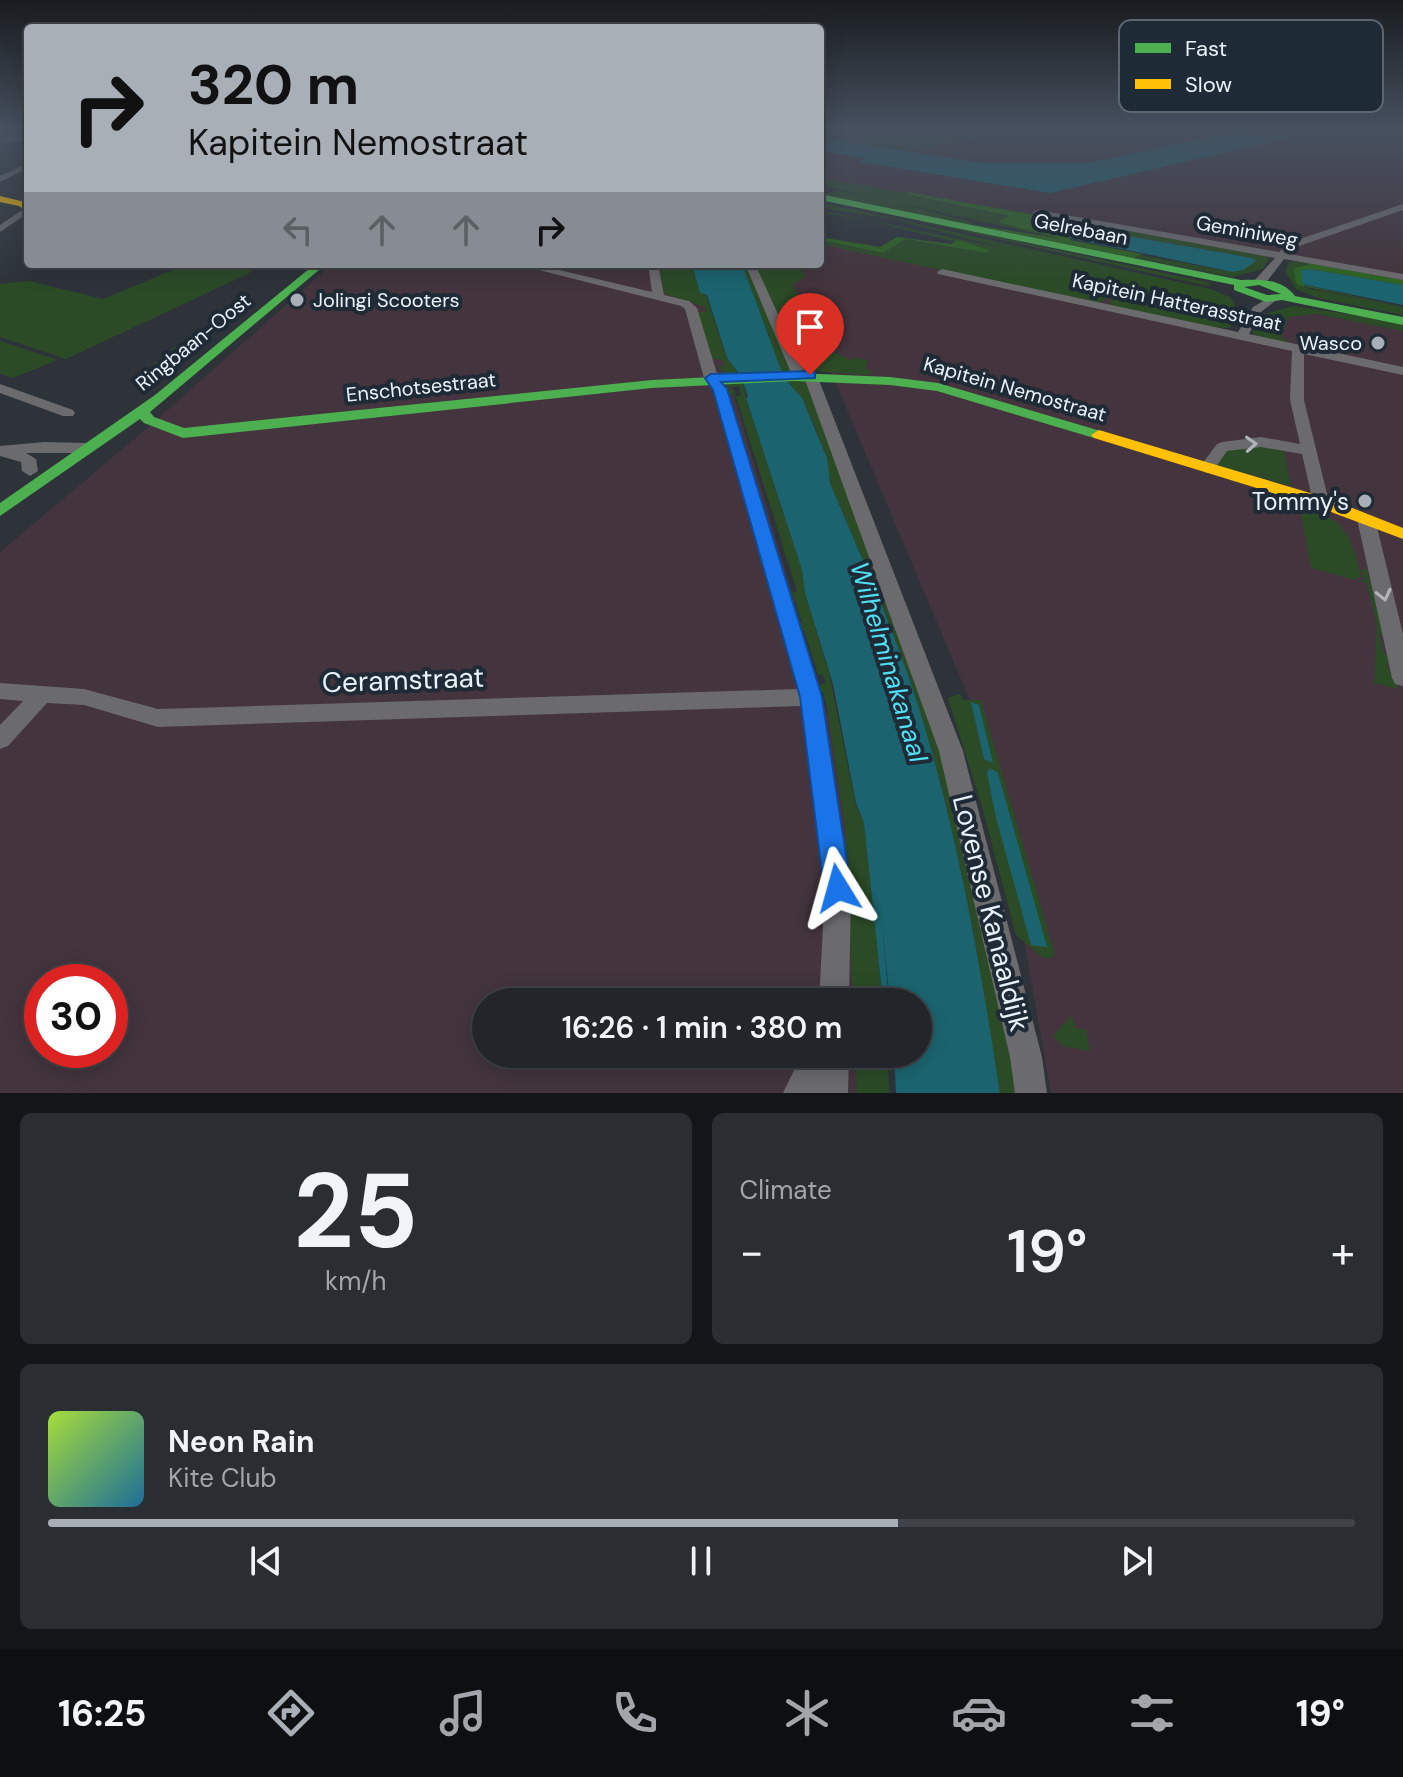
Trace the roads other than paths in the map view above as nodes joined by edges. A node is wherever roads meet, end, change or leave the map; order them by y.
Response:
1 (0, 199) edge
2 (824, 199) edge
3 (24, 207) edge
4 (1403, 207) edge
5 (24, 210) edge
6 (1037, 213) dead end
7 (0, 229) edge
8 (1280, 260) junction
9 (300, 268) edge
10 (316, 268) edge
11 (537, 268) edge
12 (654, 268) edge
13 (752, 268) edge
14 (942, 272) dead end
15 (1403, 277) edge
16 (1264, 291) junction
17 (659, 297) junction
18 (1252, 317) junction
19 (1403, 319) edge
20 (1242, 336) junction
21 (1298, 349) junction
22 (1403, 371) edge
23 (797, 375) junction
24 (711, 378) junction
25 (0, 388) edge
26 (68, 413) dead end
27 (133, 413) junction
28 (64, 447) junction
29 (88, 448) junction
30 (1307, 450) junction
31 (2, 451) edge
32 (1207, 468) junction
33 (30, 471) junction
34 (0, 495) edge
35 (1321, 502) junction
36 (0, 511) edge
37 (1366, 519) junction
38 (1403, 534) edge
39 (1403, 678) edge
40 (0, 691) edge
41 (42, 694) junction
42 (811, 697) junction
43 (0, 740) edge
44 (834, 988) edge
45 (812, 1068) edge
46 (833, 1068) edge
47 (799, 1093) edge
48 (832, 1093) edge
49 (1031, 1093) edge

1 - 3 street
2 - 16 street, Gelrebaan
4 - 8 street
5 - 7 street
6 - 8 street, Geminiweg
8 - 15 street, Geminiweg
8 - 16 street
9 - 27 street, Ringbaan-Oost
10 - 27 street, Ringbaan-Oost
11 - 17 street
12 - 17 street
13 - 23 street, Lovense Kanaaldijk
14 - 20 street, Kapitein Hatterasstraat
16 - 18 street
16 - 18 street
16 - 19 street, Gelrebaan
17 - 24 street
18 - 20 street
20 - 21 street, Kapitein Hatterasstraat
21 - 22 street, Kapitein Hatterasstraat
21 - 30 street
23 - 24 street, Kapitein Nemostraat
23 - 32 street, Kapitein Nemostraat
23 - 49 street, Lovense Kanaaldijk
24 - 27 street, Enschotsestraat
24 - 42 street
25 - 26 street
27 - 28 street, Ringbaan-Oost
27 - 29 street, Ringbaan-Oost
28 - 29 street
28 - 31 street
28 - 33 street, Ringbaan-Oost
29 - 36 street, Ringbaan-Oost
32 -> 30 street
30 - 35 street
31 - 33 street
32 - 35 street, Kapitein Nemostraat
33 - 34 street, Ringbaan-Oost
35 - 37 street, Kapitein Nemostraat
37 - 38 street, Kapitein Nemostraat
37 -> 39 street
40 - 41 street, Ceramstraat
41 - 42 street, Ceramstraat
41 - 43 street
42 - 44 street
45 - 47 street
46 - 48 street

